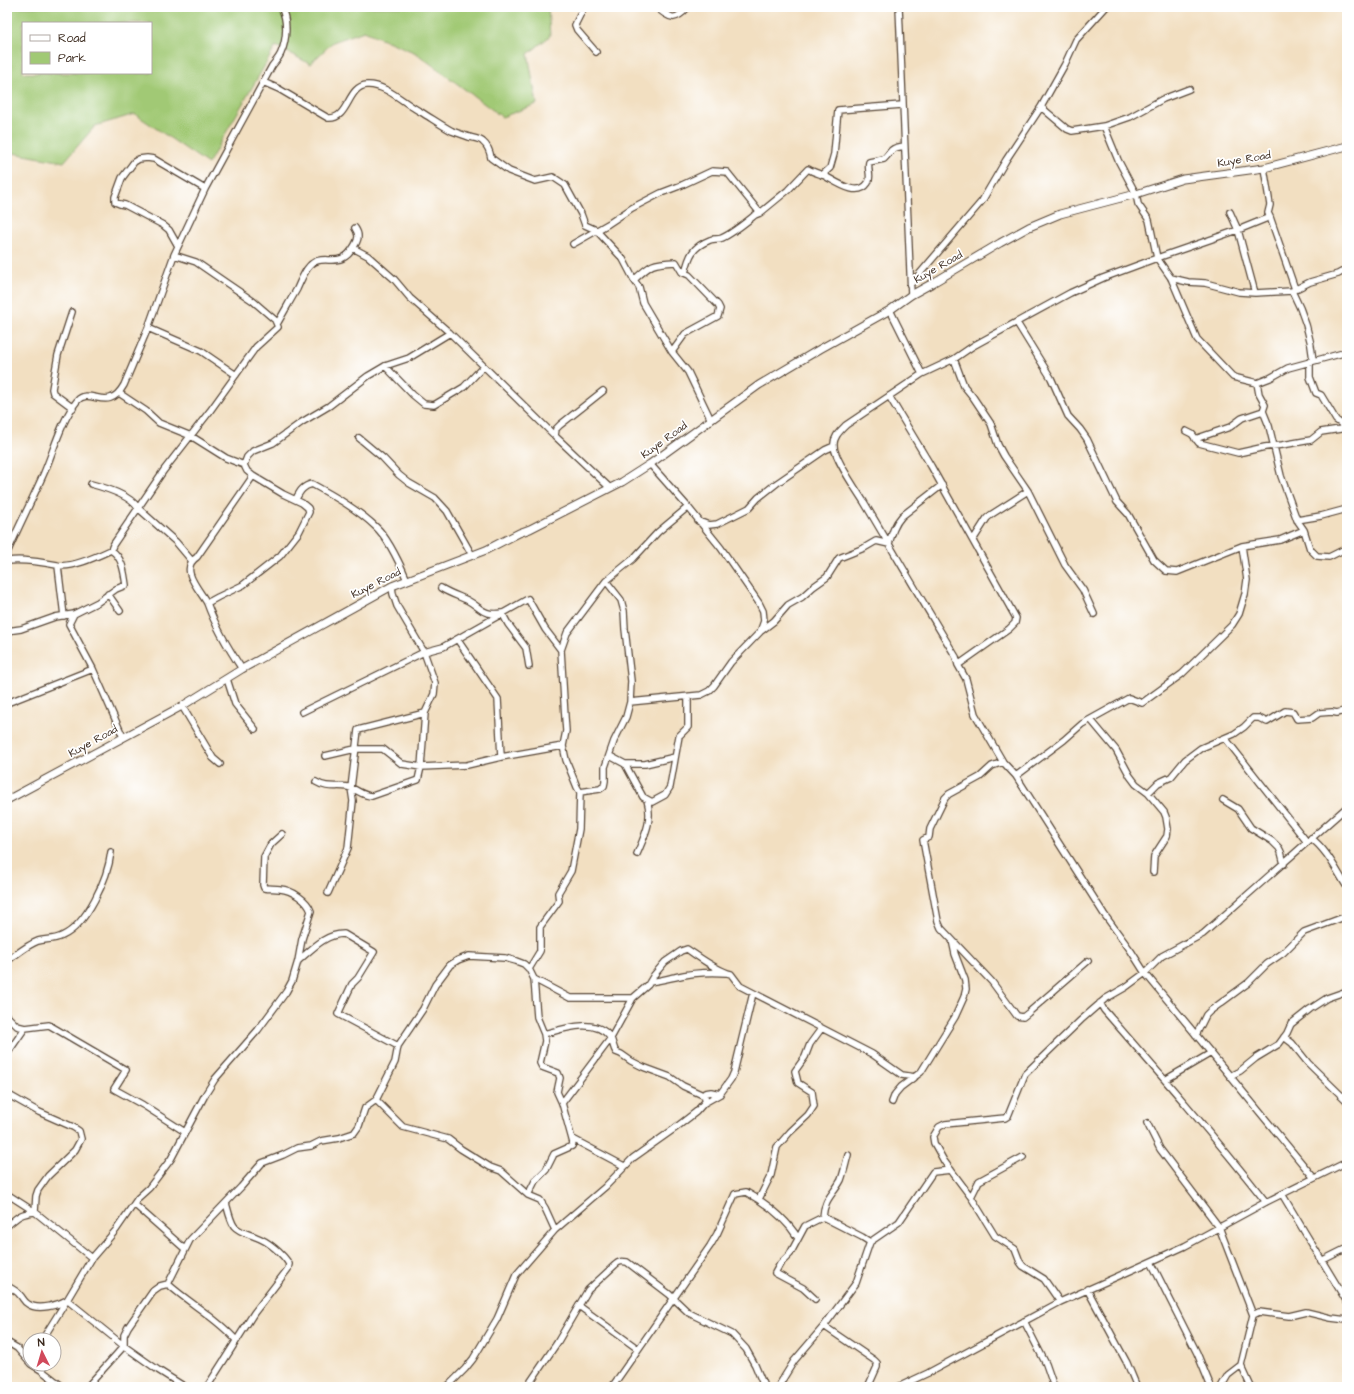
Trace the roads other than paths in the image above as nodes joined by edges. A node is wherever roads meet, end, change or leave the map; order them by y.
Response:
1 (281, 7) edge
2 (584, 7) edge
3 (656, 7) edge
4 (688, 7) edge
5 (899, 7) edge
6 (1106, 7) edge
7 (596, 52) dead end
8 (263, 82) junction
9 (1188, 89) dead end
10 (902, 105) junction
11 (1041, 107) junction
12 (1104, 126) junction
13 (904, 146) junction
14 (1347, 146) edge
15 (1264, 168) junction
16 (822, 175) junction
17 (205, 189) junction
18 (1136, 194) junction
19 (1230, 212) dead end
20 (760, 213) junction
21 (1270, 217) junction
22 (355, 228) dead end
23 (596, 230) junction
24 (1238, 230) junction
25 (573, 244) dead end
26 (178, 246) junction
27 (353, 248) junction
28 (174, 255) junction
29 (1157, 258) junction
30 (1347, 269) edge
31 (685, 273) junction
32 (1172, 278) junction
33 (634, 280) junction
34 (910, 285) junction
35 (1293, 290) junction
36 (1255, 293) junction
37 (911, 295) junction
38 (890, 310) junction
39 (72, 312) dead end
40 (1017, 323) junction
41 (277, 324) junction
42 (148, 328) junction
43 (450, 333) junction
44 (672, 352) junction
45 (1347, 352) edge
46 (954, 359) junction
47 (1311, 361) junction
48 (385, 366) junction
49 (484, 367) junction
50 (922, 374) junction
51 (236, 375) junction
52 (1257, 383) junction
53 (603, 391) dead end
54 (119, 393) junction
55 (889, 396) junction
56 (73, 408) junction
57 (1263, 411) junction
58 (711, 420) junction
59 (1347, 428) edge
60 (1186, 431) dead end
61 (190, 436) junction
62 (555, 436) junction
63 (359, 438) dead end
64 (1196, 439) junction
65 (1274, 445) junction
66 (834, 446) junction
67 (650, 464) junction
68 (244, 465) junction
69 (253, 476) junction
70 (91, 484) dead end
71 (942, 485) junction
72 (610, 488) junction
73 (1028, 491) junction
74 (296, 499) junction
75 (688, 507) junction
76 (138, 508) junction
77 (1347, 509) edge
78 (1297, 520) junction
79 (698, 521) junction
80 (1304, 530) junction
81 (973, 540) junction
82 (888, 544) junction
83 (1242, 546) junction
84 (1347, 548) edge
85 (111, 550) junction
86 (7, 553) edge
87 (472, 555) junction
88 (7, 561) edge
89 (192, 561) junction
90 (58, 566) junction
91 (407, 580) junction
92 (606, 581) junction
93 (392, 586) junction
94 (441, 588) dead end
95 (108, 594) junction
96 (207, 603) junction
97 (120, 611) dead end
98 (502, 613) junction
99 (74, 614) junction
100 (1094, 614) dead end
101 (64, 616) junction
102 (7, 632) edge
103 (760, 632) junction
104 (457, 639) junction
105 (561, 650) junction
106 (424, 652) junction
107 (958, 665) junction
108 (529, 666) dead end
109 (93, 669) junction
110 (242, 669) junction
111 (227, 679) junction
112 (688, 697) junction
113 (630, 702) junction
114 (7, 703) edge
115 (182, 706) junction
116 (1347, 710) edge
117 (302, 712) dead end
118 (425, 713) junction
119 (1091, 720) junction
120 (255, 729) dead end
121 (123, 737) junction
122 (1225, 738) junction
123 (563, 746) junction
124 (355, 749) junction
125 (325, 756) dead end
126 (610, 756) junction
127 (501, 757) junction
128 (675, 757) junction
129 (1003, 762) junction
130 (220, 764) dead end
131 (625, 764) junction
132 (421, 767) junction
133 (1016, 776) junction
134 (316, 782) dead end
135 (351, 788) junction
136 (580, 792) junction
137 (1148, 793) junction
138 (7, 800) edge
139 (647, 800) junction
140 (1223, 800) dead end
141 (1347, 807) edge
142 (282, 834) dead end
143 (1309, 840) junction
144 (110, 852) dead end
145 (637, 854) dead end
146 (1284, 864) junction
147 (1153, 872) dead end
148 (1347, 887) edge
149 (328, 893) dead end
150 (1347, 916) edge
151 (952, 940) junction
152 (7, 960) edge
153 (298, 961) junction
154 (1088, 961) dead end
155 (529, 969) junction
156 (1144, 973) junction
157 (731, 974) junction
158 (534, 979) junction
159 (650, 982) junction
160 (1347, 991) edge
161 (753, 993) junction
162 (634, 998) junction
163 (1100, 1003) junction
164 (7, 1016) edge
165 (25, 1028) junction
166 (822, 1029) junction
167 (544, 1034) junction
168 (1196, 1035) junction
169 (1284, 1037) junction
170 (611, 1038) junction
171 (398, 1046) junction
172 (1211, 1053) junction
173 (7, 1054) edge
174 (1230, 1076) junction
175 (915, 1077) junction
176 (1165, 1080) junction
177 (7, 1094) edge
178 (376, 1100) junction
179 (705, 1100) junction
180 (1347, 1101) edge
181 (892, 1102) dead end
182 (562, 1103) junction
183 (1147, 1123) dead end
184 (186, 1132) junction
185 (572, 1139) junction
186 (848, 1155) dead end
187 (1023, 1157) dead end
188 (944, 1161) junction
189 (1347, 1162) edge
190 (624, 1166) junction
191 (951, 1170) junction
192 (939, 1171) junction
193 (1314, 1178) junction
194 (7, 1194) edge
195 (1282, 1194) junction
196 (528, 1195) junction
197 (971, 1198) junction
198 (758, 1199) junction
199 (1266, 1202) junction
200 (226, 1203) junction
201 (134, 1204) junction
202 (35, 1212) junction
203 (823, 1217) junction
204 (7, 1226) edge
205 (791, 1226) junction
206 (805, 1226) junction
207 (1219, 1227) junction
208 (555, 1230) junction
209 (798, 1238) junction
210 (870, 1242) junction
211 (185, 1248) junction
212 (1347, 1248) edge
213 (92, 1258) junction
214 (1321, 1261) junction
215 (1151, 1262) junction
216 (168, 1284) junction
217 (7, 1286) edge
218 (1087, 1289) junction
219 (815, 1298) dead end
220 (674, 1299) junction
221 (67, 1300) junction
222 (1060, 1302) junction
223 (1347, 1302) edge
224 (579, 1306) junction
225 (1253, 1315) junction
226 (1347, 1320) edge
227 (1024, 1321) junction
228 (824, 1326) junction
229 (47, 1332) edge
230 (236, 1340) junction
231 (7, 1342) edge
232 (124, 1346) junction
233 (638, 1349) junction
234 (22, 1354) edge
235 (1241, 1365) junction
236 (44, 1372) edge
237 (63, 1387) edge
238 (86, 1387) edge
239 (185, 1387) edge
240 (207, 1387) edge
241 (447, 1387) edge
242 (527, 1387) edge
243 (612, 1387) edge
244 (763, 1387) edge
245 (778, 1387) edge
246 (868, 1387) edge
247 (898, 1387) edge
248 (1053, 1387) edge
249 (1137, 1387) edge
250 (1211, 1387) edge
251 (1221, 1387) edge
252 (1251, 1387) edge

1 - 8 street
2 - 7 street
3 - 4 street
5 - 10 street
6 - 11 street
8 - 17 street
8 - 23 street
9 - 12 street
10 - 13 street
10 - 16 street
11 - 12 street
11 - 34 street
12 - 18 street
13 - 16 street
13 - 34 street
14 - 15 street, Kuye Road
15 - 18 street, Kuye Road
15 - 21 street
16 - 20 street
17 - 26 street
17 - 26 street
18 - 29 street
18 - 37 street, Kuye Road
19 - 24 street
20 - 23 street
20 - 31 street
21 - 24 street
21 - 35 street
22 - 27 street
23 - 25 street
23 - 33 street
24 - 29 street
24 - 36 street
26 - 28 street
27 - 41 street
27 - 43 street
28 - 41 street
28 - 42 street
29 - 32 street
29 - 40 street
30 - 35 street
31 - 33 street
31 - 44 street
32 - 36 street
32 - 52 street
33 - 44 street
34 - 37 street
35 - 36 street
35 - 47 street
37 - 38 street, Kuye Road
38 - 50 street
38 - 58 street, Kuye Road
39 - 56 street
40 - 46 street
40 - 83 street
41 - 51 street
42 - 51 street
42 - 54 street
43 - 48 street
43 - 49 street
44 - 58 street
45 - 47 street
46 - 50 street
46 - 73 street
47 - 52 street
47 - 59 street
48 - 49 street
48 - 68 street
49 - 62 street
50 - 55 street
51 - 61 street
52 - 57 street
53 - 62 street
54 - 56 street
54 - 61 street
55 - 66 street
55 - 71 street
56 - 86 street
57 - 64 street
57 - 65 street
58 - 67 street, Kuye Road
59 - 65 street
60 - 64 street
61 - 68 street
61 - 76 street
62 - 72 street
63 - 87 street
64 - 65 street
65 - 78 street
66 - 79 street
66 - 82 street
67 - 72 street, Kuye Road
67 - 75 street
68 - 69 street
69 - 74 street
69 - 89 street
70 - 76 street
71 - 81 street
71 - 82 street
72 - 87 street, Kuye Road
73 - 81 street
73 - 100 street
74 - 91 street
74 - 96 street
75 - 79 street
75 - 92 street
76 - 85 street
76 - 89 street
77 - 78 street
78 - 80 street
79 - 103 street
80 - 83 street
80 - 84 street
81 - 107 street
82 - 103 street
82 - 107 street
83 - 119 street
85 - 90 street
85 - 95 street
87 - 91 street, Kuye Road
88 - 90 street
89 - 96 street
90 - 101 street
91 - 93 street, Kuye Road
92 - 105 street
92 - 113 street
93 - 106 street
93 - 110 street, Kuye Road
94 - 98 street
95 - 97 street
95 - 99 street
96 - 110 street
98 - 104 street
98 - 105 street
98 - 108 street
99 - 101 street
99 - 109 street
101 - 102 street
103 - 112 street
104 - 106 street
104 - 127 street
105 - 123 street
106 - 117 street
106 - 118 street
107 - 129 street
109 - 114 street
109 - 121 street
110 - 111 street, Kuye Road
111 - 115 street, Kuye Road
111 - 120 street
112 - 113 street
112 - 128 street
113 - 126 street
115 - 121 street, Kuye Road
115 - 130 street
116 - 122 street
118 - 124 street
118 - 132 street
119 - 133 street
119 - 137 street
121 - 138 street, Kuye Road
122 - 137 street
122 - 143 street
123 - 127 street
123 - 136 street
124 - 125 street
124 - 132 street
124 - 135 street
126 - 131 street
126 - 136 street
127 - 132 street
128 - 131 street
128 - 139 street
129 - 133 street
129 - 151 street
131 - 139 street
132 - 135 street
133 - 156 street
134 - 135 street
135 - 149 street
136 - 155 street
137 - 147 street
139 - 145 street
140 - 146 street
141 - 143 street
142 - 153 street
143 - 146 street
143 - 148 street
144 - 152 street
146 - 156 street
150 - 168 street
151 - 154 street
151 - 175 street
153 - 171 street
153 - 184 street
155 - 158 street
155 - 171 street
156 - 163 street
156 - 168 street
157 - 159 street
157 - 159 street
157 - 161 street
158 - 162 street
158 - 167 street
159 - 162 street
160 - 169 street
161 - 166 street
161 - 179 street
162 - 170 street
163 - 176 street
163 - 188 street
164 - 165 street
165 - 173 street
165 - 184 street
166 - 175 street
166 - 198 street
167 - 170 street
167 - 182 street
168 - 172 street
169 - 174 street
169 - 180 street
170 - 179 street
170 - 182 street
171 - 178 street
172 - 174 street
172 - 176 street
174 - 193 street
175 - 181 street
176 - 199 street
177 - 202 street
178 - 196 street
178 - 200 street
179 - 190 street
182 - 185 street
183 - 207 street
184 - 201 street
185 - 190 street
185 - 196 street
186 - 203 street
187 - 197 street
188 - 191 street
188 - 192 street
189 - 193 street
190 - 208 street
191 - 192 street
191 - 197 street
192 - 210 street
193 - 195 street
194 - 202 street
195 - 199 street
195 - 214 street
196 - 208 street
197 - 222 street
198 - 205 street
198 - 220 street
199 - 207 street
200 - 211 street
200 - 230 street
201 - 211 street
201 - 213 street
202 - 204 street
202 - 213 street
203 - 206 street
203 - 210 street
205 - 206 street
205 - 209 street
206 - 209 street
207 - 215 street
207 - 225 street
208 - 241 street
209 - 219 street
210 - 228 street
211 - 216 street
212 - 214 street
213 - 221 street
214 - 223 street
215 - 218 street
215 - 250 street
216 - 230 street
216 - 232 street
217 - 221 street
218 - 222 street
218 - 249 street
220 - 224 street
220 - 233 street
220 - 244 street
221 - 229 street
221 - 232 street
222 - 227 street
224 - 233 street
224 - 242 street
225 - 226 street
225 - 235 street
227 - 247 street
227 - 248 street
228 - 245 street
228 - 246 street
230 - 240 street
231 - 234 street
232 - 238 street
232 - 239 street
233 - 243 street
235 - 251 street
235 - 252 street
236 - 237 street

